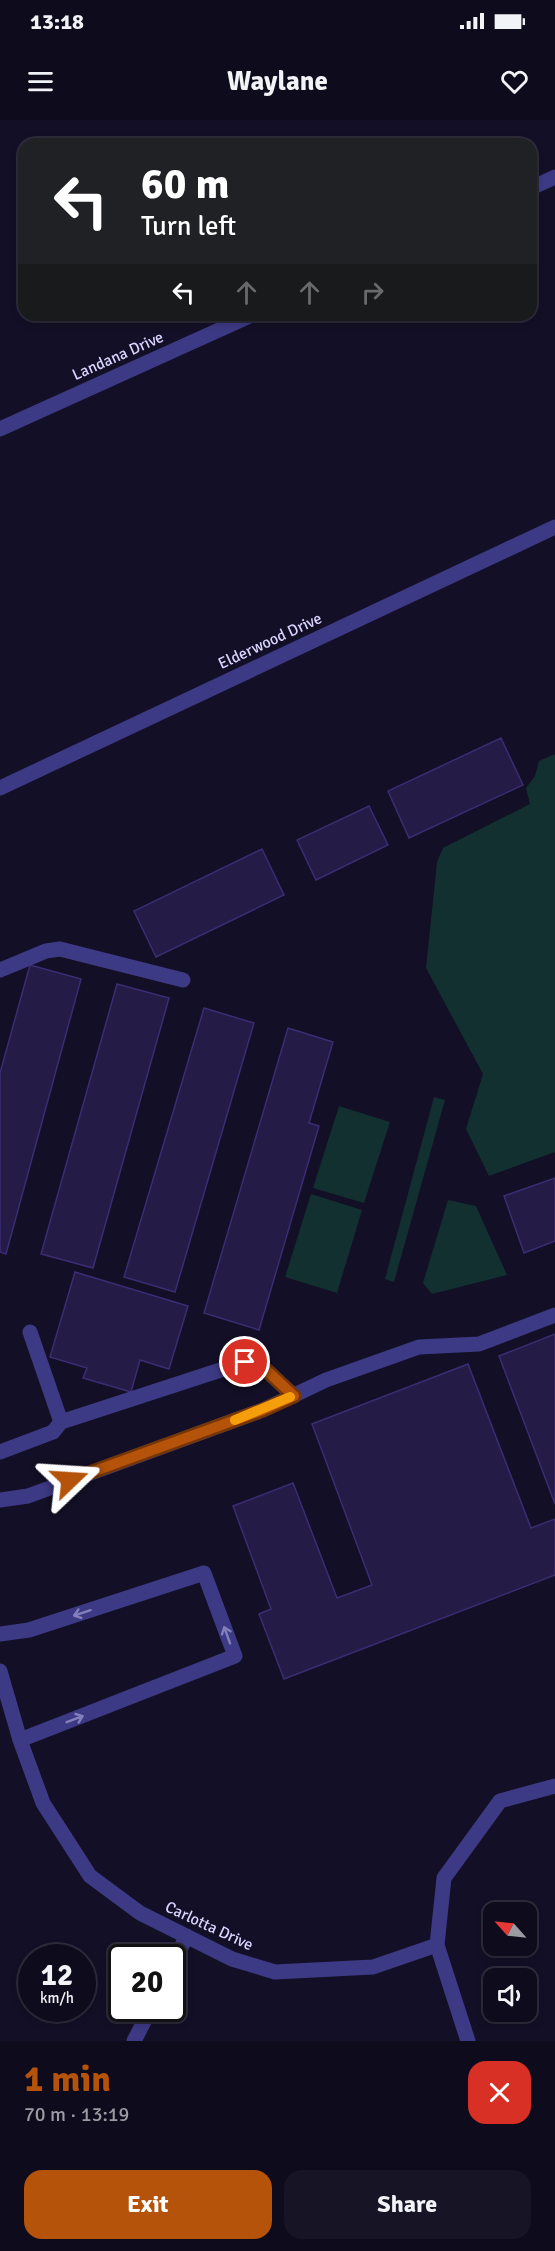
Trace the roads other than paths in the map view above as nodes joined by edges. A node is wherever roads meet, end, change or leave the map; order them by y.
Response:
1 (555, 177) edge
2 (537, 185) edge
3 (239, 321) edge
4 (0, 429) edge
5 (555, 527) edge
6 (0, 788) edge
7 (0, 970) edge
8 (183, 980) dead end
9 (555, 1315) edge
10 (30, 1332) dead end
11 (294, 1396) junction
12 (61, 1422) junction
13 (0, 1452) edge
14 (0, 1500) edge
15 (0, 1634) edge
16 (0, 1671) edge
17 (4, 1695) edge
18 (20, 1740) junction
19 (555, 1785) edge
20 (187, 1936) junction
21 (183, 1944) edge
22 (437, 1945) junction
23 (143, 2022) edge
24 (134, 2041) edge
25 (468, 2041) edge

1 - 2 street
3 - 4 street, Landana Drive
5 - 6 street, Elderwood Drive
7 - 8 street
9 - 11 street
10 - 12 street
11 - 12 street
11 - 14 street
12 - 13 street
18 -> 15 street
16 - 17 street, Carlotta Drive
17 - 18 street, Carlotta Drive
18 - 20 street, Carlotta Drive
19 - 22 street
20 - 21 street
20 - 22 street, Carlotta Drive
22 - 25 street
23 - 24 street

